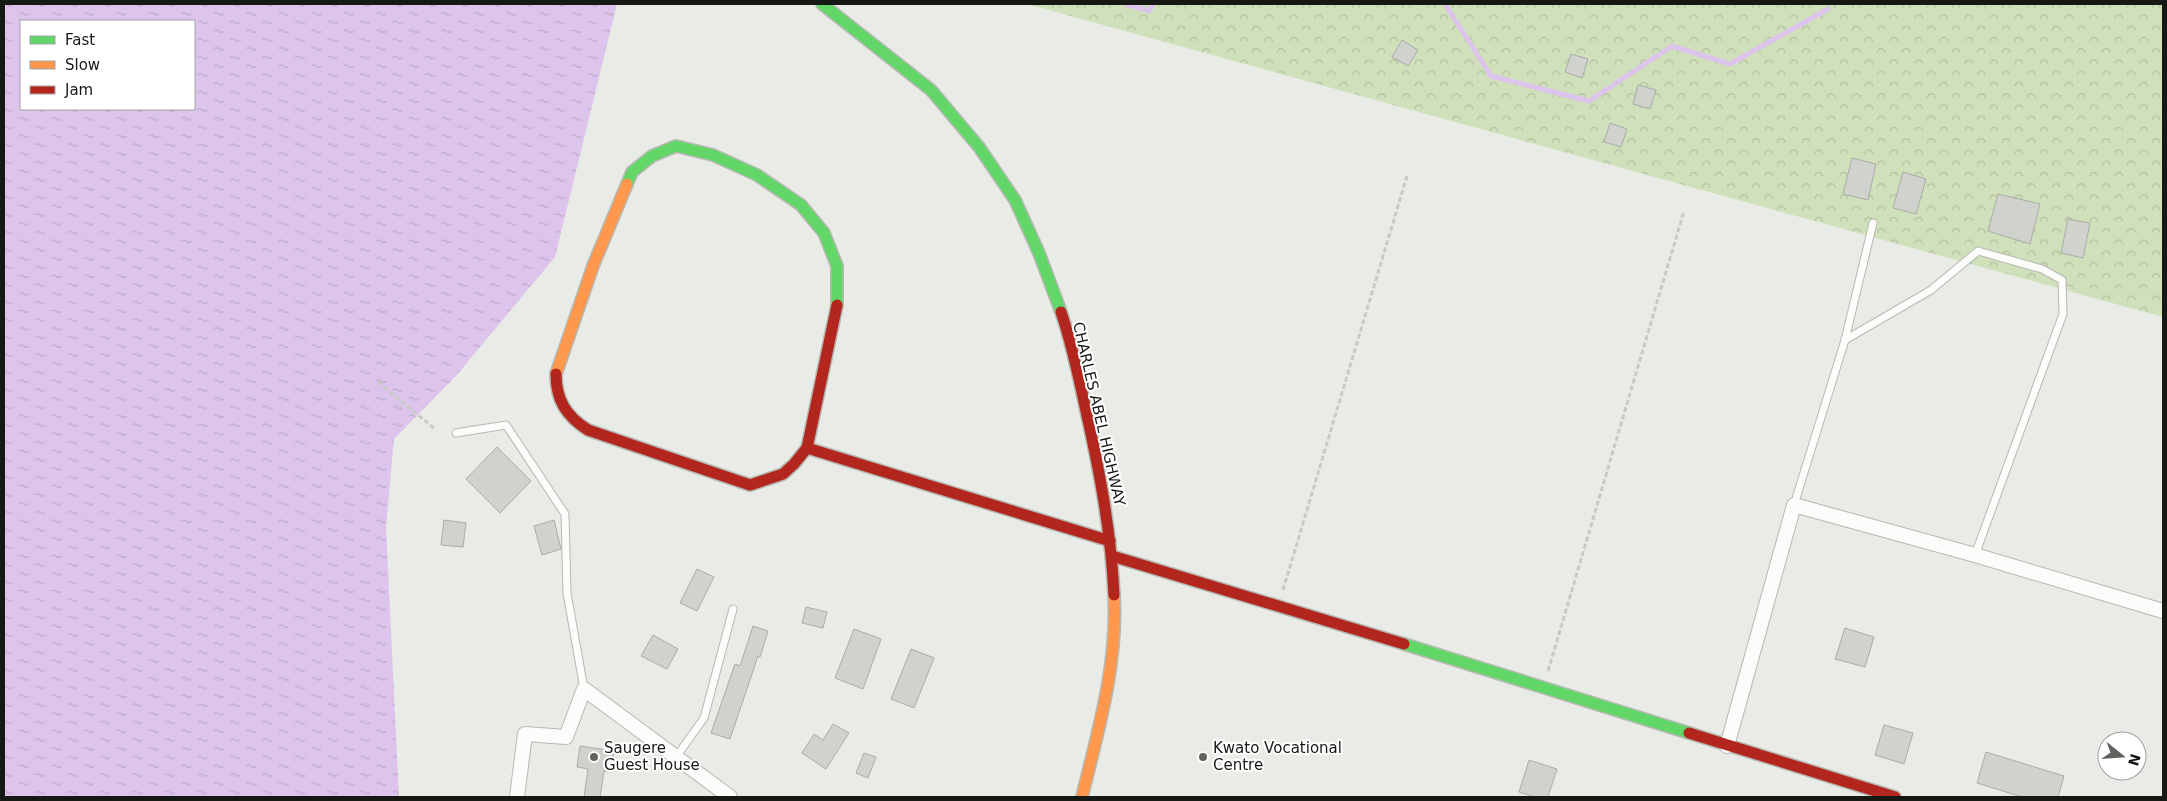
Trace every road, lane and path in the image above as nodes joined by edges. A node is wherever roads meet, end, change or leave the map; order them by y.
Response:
1 (822, 4) edge
2 (1407, 176) dead end
3 (1684, 211) dead end
4 (1873, 224) dead end
5 (1845, 340) junction
6 (378, 382) dead end
7 (435, 429) dead end
8 (456, 433) dead end
9 (807, 448) junction
10 (1794, 506) junction
11 (1110, 541) junction
12 (1975, 555) junction
13 (1112, 556) junction
14 (1279, 605) junction
15 (733, 609) dead end
16 (2163, 611) edge
17 (1544, 687) junction
18 (584, 689) junction
19 (1727, 746) junction
20 (676, 757) junction
21 (517, 797) edge
22 (730, 797) edge
23 (1082, 797) edge
24 (1892, 797) edge

1 - 11 street, CHARLES ABEL HIGHWAY
2 - 14 path
3 - 17 path
4 - 5 lane
5 - 10 lane
5 - 12 lane
6 - 7 path
8 - 18 lane
9 - 9 street
9 - 11 street
10 - 12 street
10 - 19 street
11 - 13 street, CHARLES ABEL HIGHWAY
12 - 16 street
13 - 14 street
13 - 23 street, CHARLES ABEL HIGHWAY
14 - 17 street
15 - 20 lane
17 - 19 street
18 - 20 street
18 - 21 street
19 - 24 street
20 - 22 street

